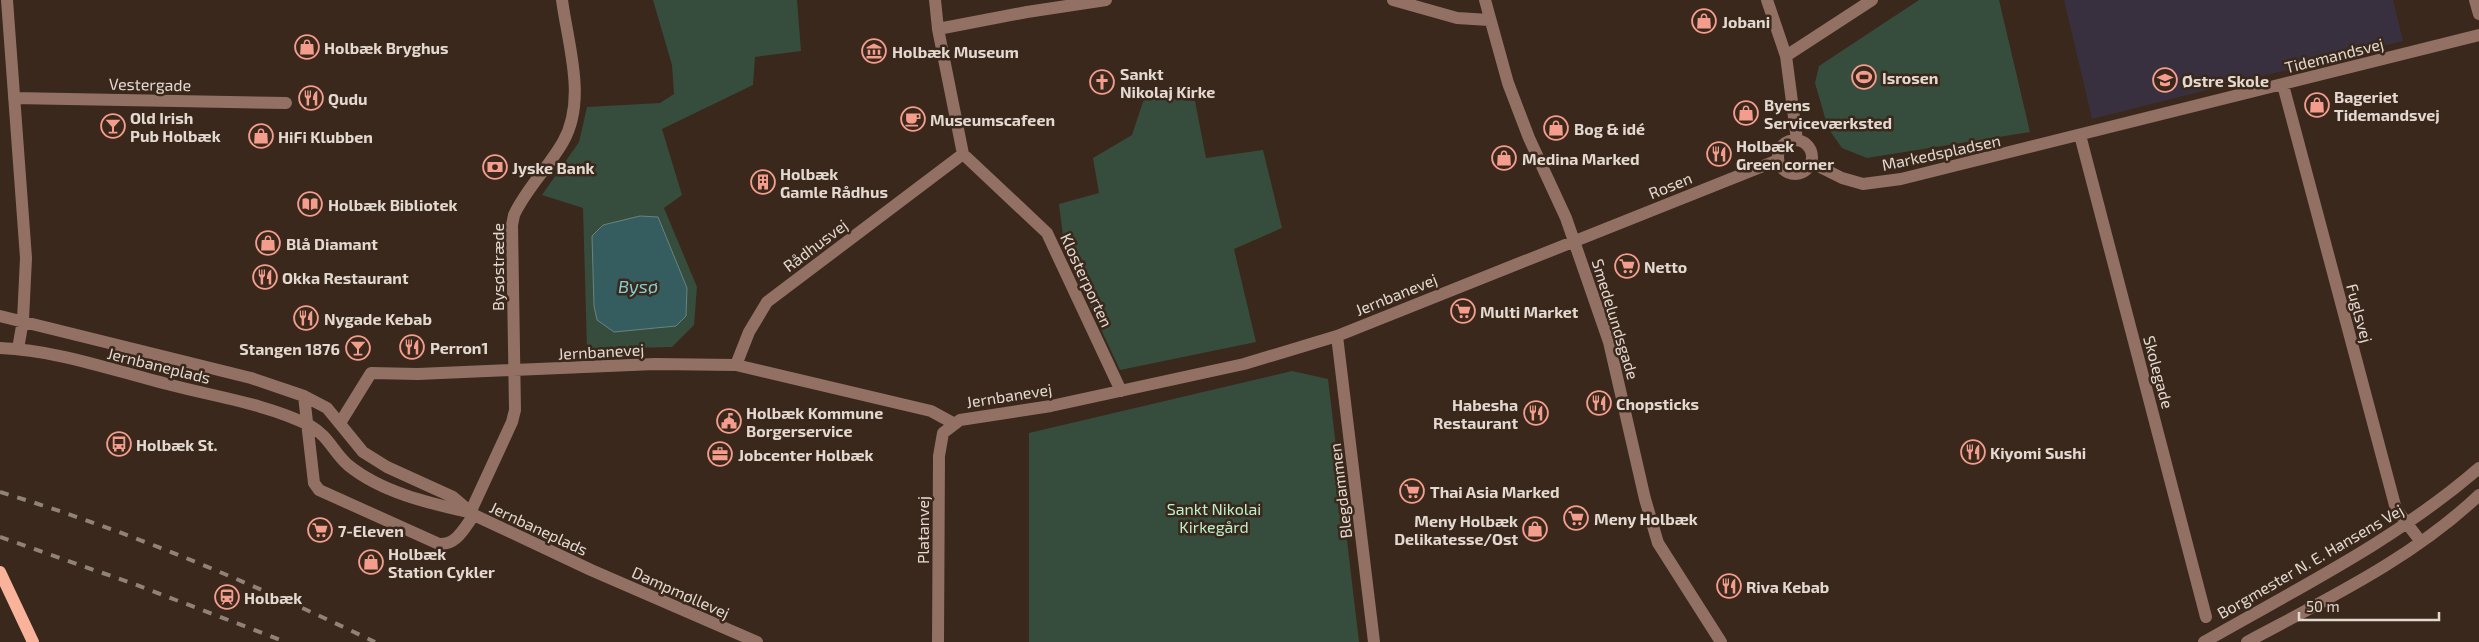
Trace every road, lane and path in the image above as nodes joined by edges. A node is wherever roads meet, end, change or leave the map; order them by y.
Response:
1 (7, 0) edge
2 (562, 0) edge
3 (935, 0) edge
4 (1106, 0) edge
5 (1393, 0) edge
6 (1485, 0) edge
7 (1767, 0) edge
8 (1872, 0) edge
9 (2475, 0) edge
10 (2479, 14) edge
11 (1489, 20) junction
12 (938, 29) junction
13 (2479, 35) edge
14 (1786, 56) junction
15 (2283, 85) junction
16 (14, 98) junction
17 (286, 103) dead end
18 (2080, 135) junction
19 (1796, 140) junction
20 (964, 154) junction
21 (1778, 160) junction
22 (1812, 163) junction
23 (1574, 241) junction
24 (0, 316) edge
25 (23, 320) junction
26 (1337, 336) junction
27 (0, 348) edge
28 (18, 349) junction
29 (736, 365) junction
30 (514, 371) junction
31 (1121, 391) junction
32 (304, 396) junction
33 (340, 423) junction
34 (953, 423) junction
35 (308, 425) junction
36 (2479, 468) edge
37 (2479, 495) edge
38 (472, 514) junction
39 (2407, 524) junction
40 (2421, 542) junction
41 (591, 570) joint
42 (0, 572) edge
43 (2206, 617) dead end
44 (2208, 641) edge
45 (33, 642) edge
46 (757, 642) edge
47 (938, 642) edge
48 (1374, 642) edge
49 (1721, 642) edge
50 (2247, 642) edge

1 - 16 street
2 - 30 street, Bysøstræde
3 - 12 street
4 - 12 street
5 - 11 street
6 - 11 street, Smedelundsgade
7 - 14 street
8 - 14 street
9 - 10 street
11 - 23 street, Smedelundsgade
12 - 20 street
13 - 15 street, Tidemandsvej
14 - 19 street
15 - 18 street, Tidemandsvej
15 - 39 street, Fuglsvej
16 - 17 street, Vestergade
16 - 25 street
18 - 22 street, Markedspladsen
18 - 43 street, Skolegade
19 - 21 street
19 - 22 street
20 - 29 street, Rådhusvej
20 - 31 street, Klosterporten
21 - 22 street
21 - 23 street, Rosen
23 - 26 street, Jernbanevej
23 - 49 street, Smedelundsgade
24 - 25 street, Jernbaneplads
25 - 28 street
25 - 32 street, Jernbaneplads
26 - 31 street, Jernbanevej
26 - 48 street, Blegdammen
27 - 28 street, Jernbaneplads
28 - 35 street, Jernbaneplads
29 - 30 street, Jernbanevej
29 - 34 street, Jernbanevej
30 - 33 street, Jernbanevej
30 - 38 street, Bysøstræde
31 - 34 street, Jernbanevej
32 - 33 street, Jernbaneplads
32 - 35 street, Jernbaneplads
33 - 38 street, Jernbaneplads
34 - 47 street, Platanvej
35 - 38 street, Jernbaneplads
35 - 38 street, Jernbaneplads
36 - 39 street, Borgmester N. E. Hansens Vej
37 - 40 street
38 - 41 street, Jernbaneplads
39 - 40 street, Fuglsvej
39 - 44 street, Borgmester N. E. Hansens Vej
40 - 50 street
41 - 46 street, Dampmøllevej
42 - 45 main road

